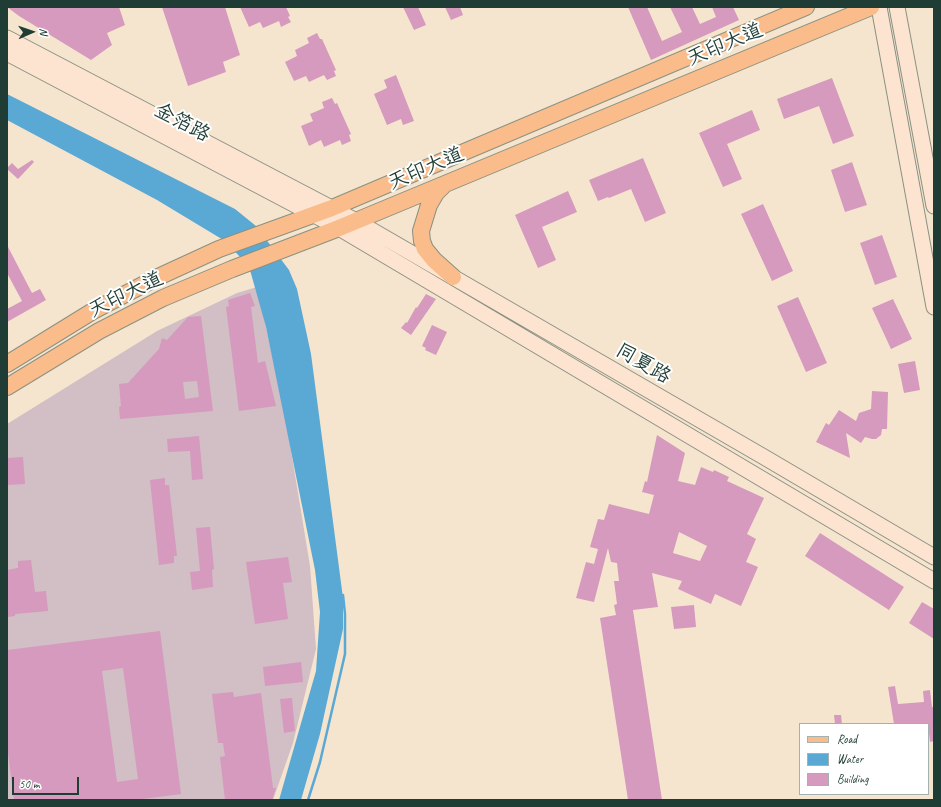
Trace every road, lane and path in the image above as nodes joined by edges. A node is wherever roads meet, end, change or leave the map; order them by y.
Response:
1 (806, 7) edge
2 (871, 7) edge
3 (879, 7) edge
4 (897, 7) edge
5 (7, 38) edge
6 (7, 53) edge
7 (444, 184) junction
8 (934, 206) edge
9 (332, 208) junction
10 (313, 215) junction
11 (356, 222) junction
12 (339, 228) junction
13 (453, 277) junction
14 (934, 307) edge
15 (7, 364) edge
16 (7, 388) edge
17 (934, 557) edge
18 (934, 581) edge

1 - 9 main road, 天印大道
2 - 7 main road, 天印大道
3 - 14 main road
4 - 8 main road
5 - 9 main road, 金箔路
6 - 10 main road, 金箔路
7 - 11 main road, 天印大道
7 - 13 main road
9 - 10 main road, 天印大道
9 - 11 main road, 同夏路
10 - 12 main road, 金箔路
10 - 15 main road, 天印大道
11 - 12 main road, 天印大道
11 - 13 main road, 同夏路
12 - 16 main road, 天印大道
12 - 18 main road, 同夏路
13 - 17 main road, 同夏路

